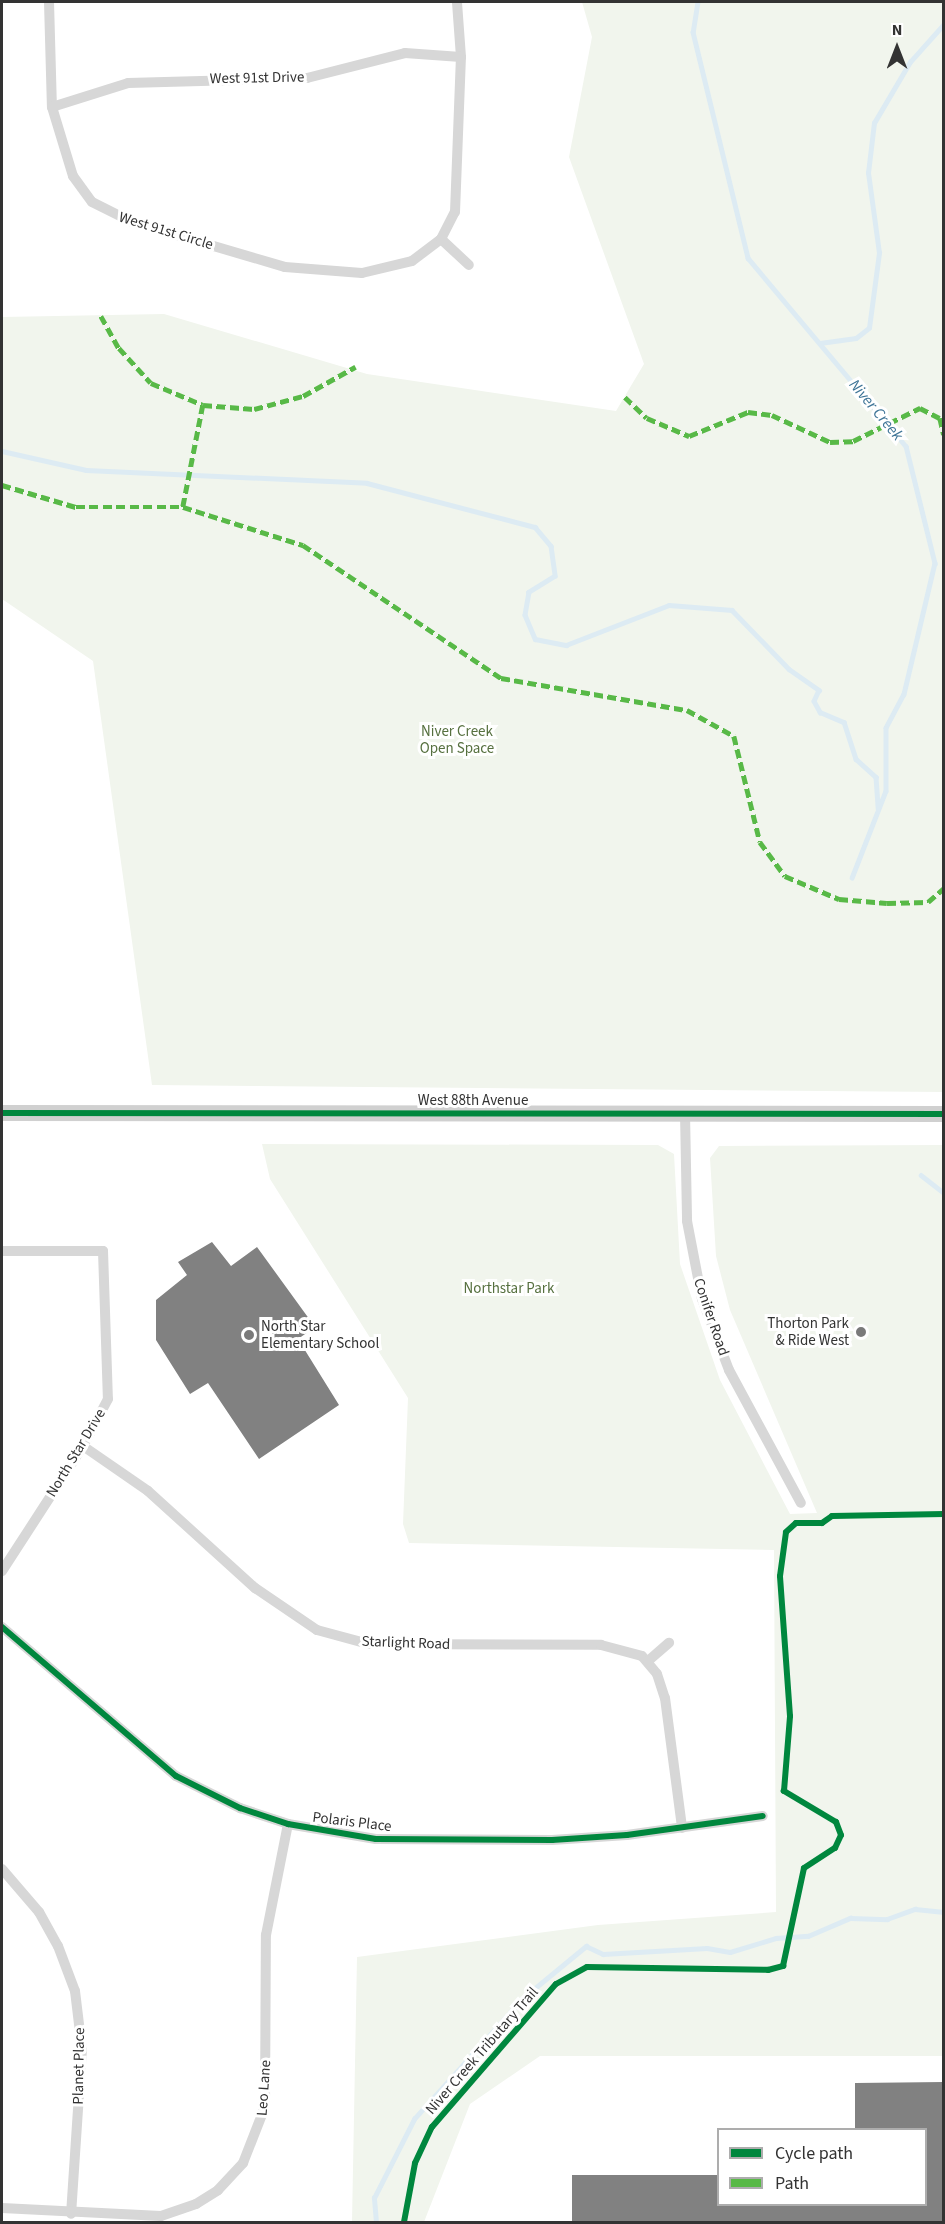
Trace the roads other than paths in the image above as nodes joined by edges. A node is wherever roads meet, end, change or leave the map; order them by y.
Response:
1 (49, 2) edge
2 (457, 2) edge
3 (461, 57) junction
4 (52, 107) junction
5 (441, 239) junction
6 (469, 265) dead end
7 (2, 1113) edge
8 (685, 1113) junction
9 (944, 1114) edge
10 (2, 1251) edge
11 (83, 1446) junction
12 (801, 1503) dead end
13 (2, 1571) edge
14 (2, 1628) edge
15 (669, 1642) dead end
16 (648, 1661) junction
17 (764, 1816) dead end
18 (288, 1824) junction
19 (682, 1828) junction
20 (2, 1869) edge
21 (2, 2208) edge
22 (71, 2214) junction

1 - 4 street, West 91st Circle
2 - 3 street
3 - 4 street, West 91st Drive
3 - 5 street
4 - 5 street, West 91st Circle
5 - 6 street
7 - 8 main road, West 88th Avenue
8 - 9 main road, West 88th Avenue
8 - 12 street, Conifer Road
10 - 11 street, North Star Drive
11 - 13 street, North Star Drive
11 - 16 street, Starlight Road
14 - 18 street, Polaris Place
15 - 16 street
16 - 19 street
17 - 19 street, Polaris Place
18 - 19 street, Polaris Place
18 - 22 street, Leo Lane
20 - 22 street, Planet Place
21 - 22 street, Leo Lane

